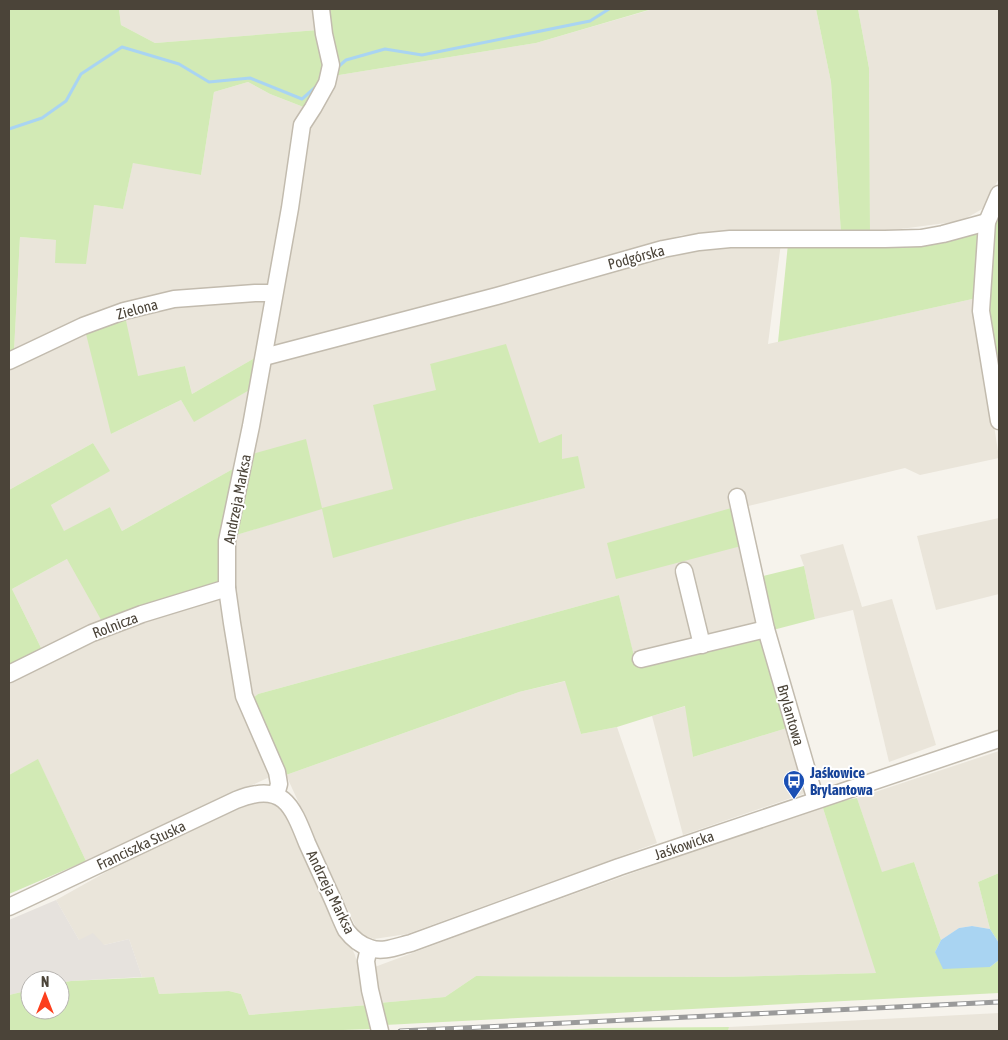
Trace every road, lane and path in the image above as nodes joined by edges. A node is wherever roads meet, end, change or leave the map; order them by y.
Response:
1 (321, 9) edge
2 (999, 194) edge
3 (987, 222) junction
4 (274, 293) junction
5 (264, 357) junction
6 (9, 361) edge
7 (999, 421) edge
8 (737, 497) dead end
9 (684, 571) dead end
10 (227, 588) junction
11 (766, 629) junction
12 (702, 645) junction
13 (641, 659) dead end
14 (9, 674) edge
15 (999, 739) edge
16 (276, 795) junction
17 (816, 800) junction
18 (9, 907) edge
19 (369, 948) junction
20 (378, 1026) edge

1 - 4 street, Andrzeja Marksa
2 - 3 street
3 - 5 street, Podgórska
3 - 7 street
4 - 5 street, Andrzeja Marksa
4 - 6 street, Zielona
5 - 10 street, Andrzeja Marksa
8 - 11 street, Brylantowa
9 - 12 street
10 - 14 street, Rolnicza
10 - 16 street, Andrzeja Marksa
11 - 12 street
11 - 17 street, Brylantowa
12 - 13 street
15 - 17 street, Jaśkowicka
16 - 18 street, Franciszka Stuska
16 - 19 street, Andrzeja Marksa
17 - 19 street, Jaśkowicka
19 - 20 street, Andrzeja Marksa

